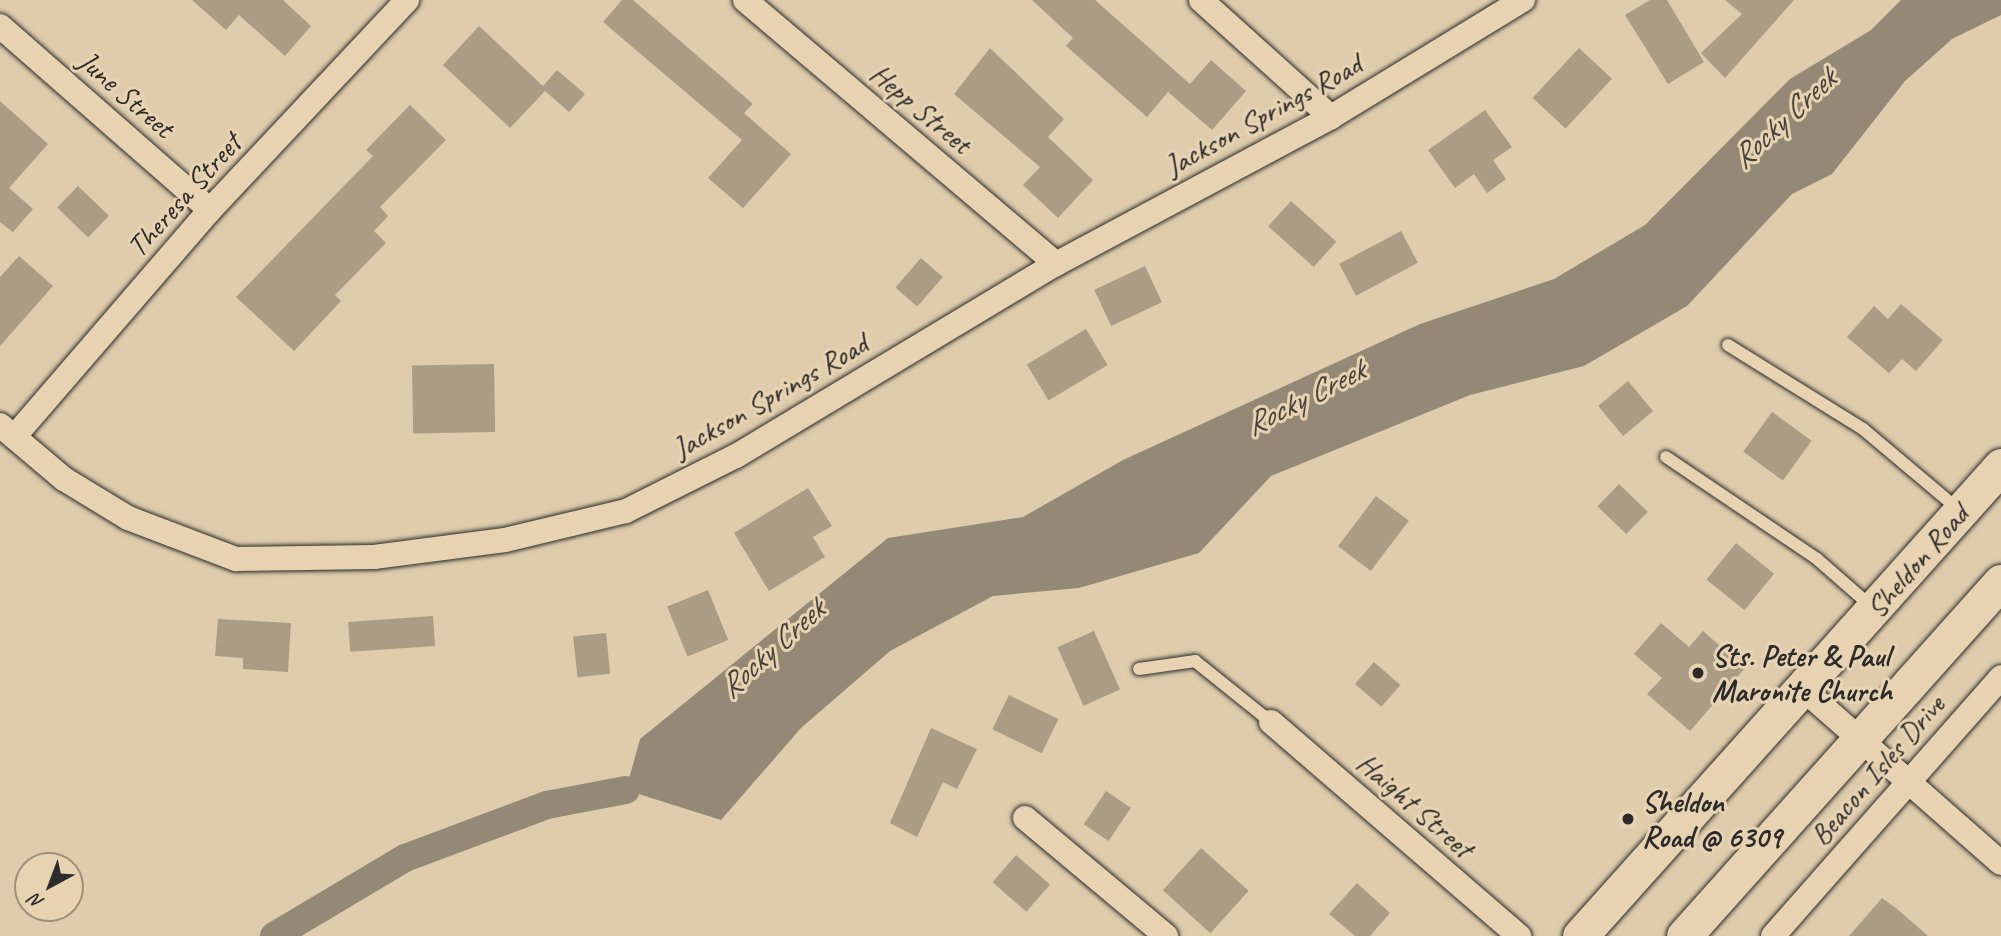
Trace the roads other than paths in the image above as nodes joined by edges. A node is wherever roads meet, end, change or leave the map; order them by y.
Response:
1 (407, 0) edge
2 (745, 0) edge
3 (1201, 0) edge
4 (1523, 0) edge
5 (0, 26) edge
6 (1331, 117) junction
7 (210, 210) junction
8 (1056, 264) junction
9 (1728, 345) dead end
10 (7, 431) edge
11 (1667, 457) dead end
12 (2001, 466) edge
13 (1961, 512) junction
14 (2001, 582) edge
15 (1874, 610) junction
16 (1139, 669) dead end
17 (2001, 677) edge
18 (1804, 690) junction
19 (1271, 722) joint
20 (1860, 740) junction
21 (1908, 782) junction
22 (1025, 817) dead end
23 (2001, 863) edge
24 (1166, 936) edge
25 (1519, 936) edge
26 (1580, 936) edge
27 (1684, 936) edge
28 (1773, 936) edge

1 - 7 street, Theresa Street
2 - 8 street, Hepp Street
3 - 6 street
4 - 6 street, Jackson Springs Road
5 - 7 street, June Street
6 - 8 street, Jackson Springs Road
7 - 10 street, Theresa Street
8 - 10 street, Jackson Springs Road
9 - 13 lane
11 - 15 lane
12 - 13 main road, Sheldon Road
13 - 15 main road, Sheldon Road
14 - 20 main road
15 - 18 main road, Sheldon Road
16 - 19 lane
17 - 21 street, Beacon Isles Drive
18 - 20 street
18 - 26 main road, Sheldon Road
19 - 25 street, Haight Street
20 - 21 street
20 - 27 main road
21 - 23 street
21 - 28 street, Beacon Isles Drive
22 - 24 street

